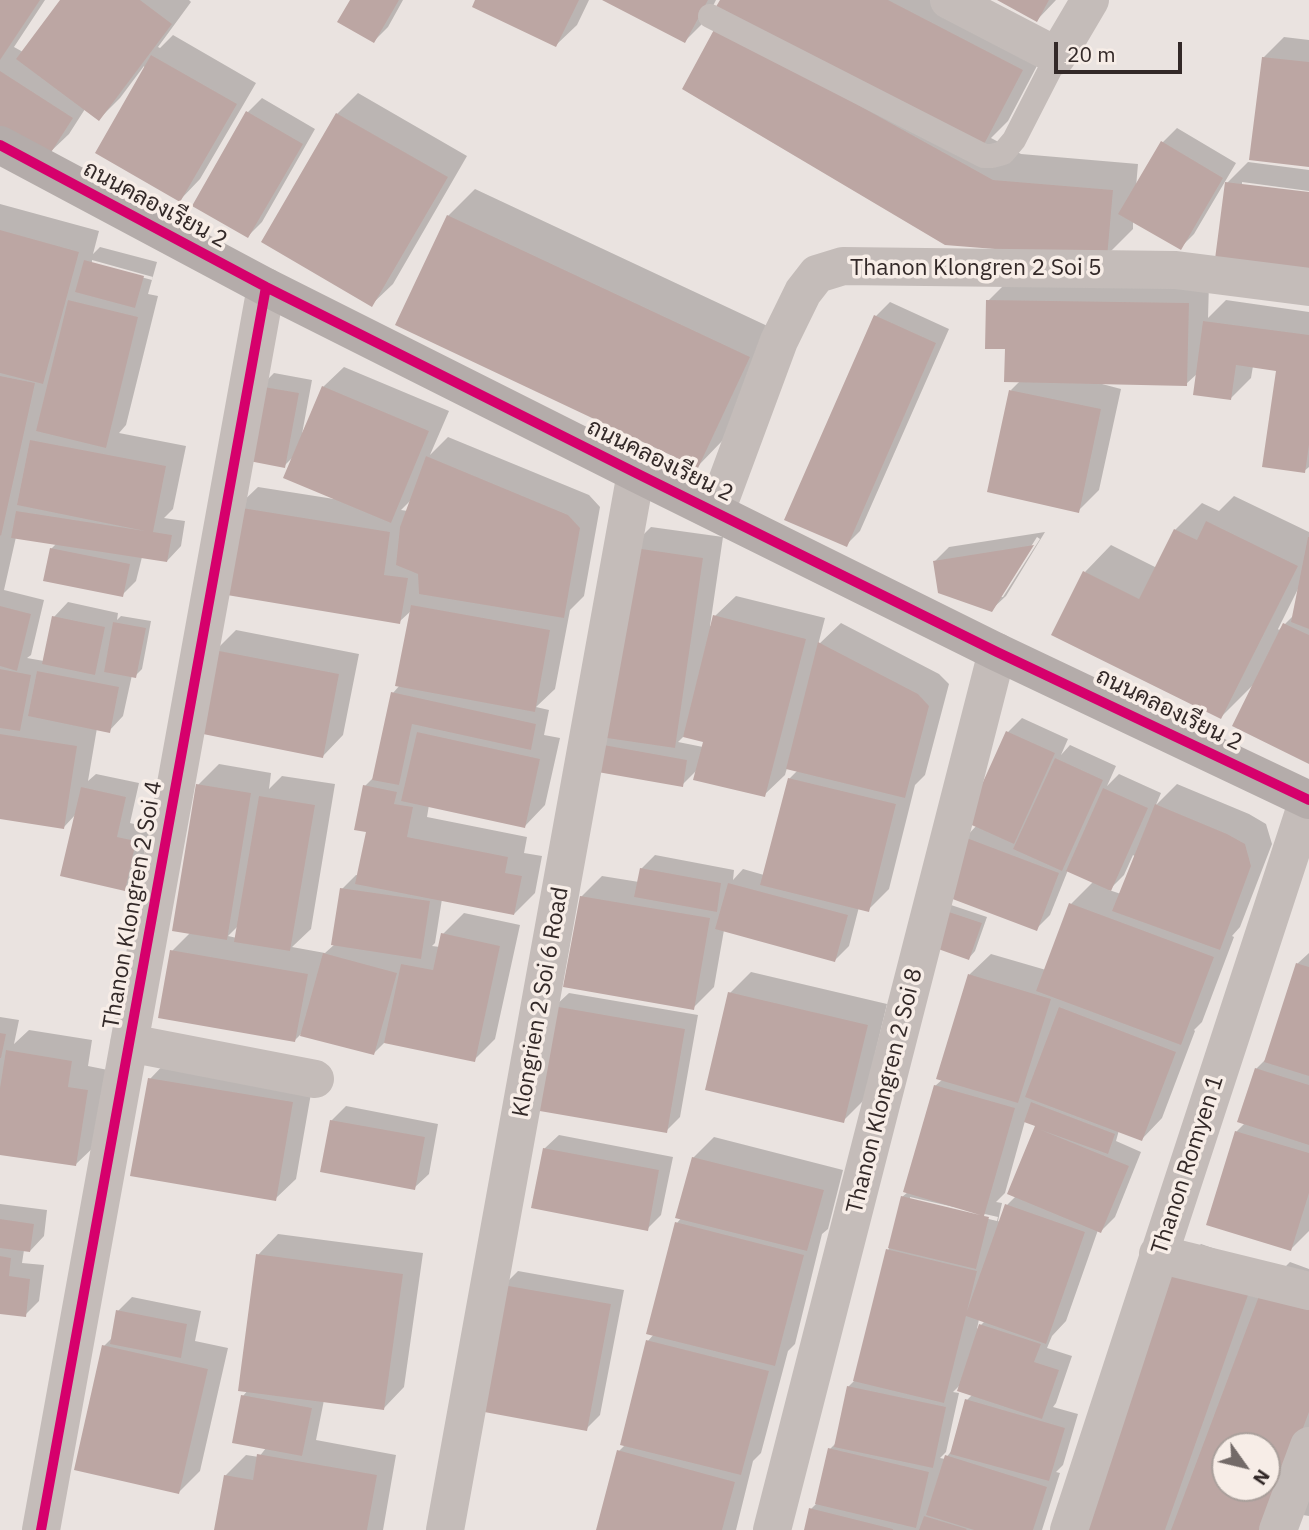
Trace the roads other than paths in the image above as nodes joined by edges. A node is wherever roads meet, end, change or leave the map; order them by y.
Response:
1 (949, 0) edge
2 (1090, 0) edge
3 (710, 16) dead end
4 (1057, 57) junction
5 (0, 145) edge
6 (265, 287) junction
7 (1309, 287) edge
8 (636, 473) junction
9 (716, 511) junction
10 (998, 652) junction
11 (1309, 800) edge
12 (129, 1043) junction
13 (315, 1079) dead end
14 (1158, 1254) junction
15 (1309, 1291) edge
16 (1309, 1446) edge
17 (41, 1530) edge
18 (446, 1530) edge
19 (772, 1530) edge
20 (1069, 1530) edge
21 (1278, 1530) edge

1 - 4 street
2 - 4 street
3 - 4 lane
5 - 6 street, ถนนคลองเรียน 2
6 - 8 street, ถนนคลองเรียน 2
6 - 12 street, Thanon Klongren 2 Soi 4
7 - 9 street, Thanon Klongren 2 Soi 5
8 - 9 street, ถนนคลองเรียน 2
8 - 18 street, Klongrien 2 Soi 6 Road
9 - 10 street, ถนนคลองเรียน 2
10 - 11 street, ถนนคลองเรียน 2
10 - 19 street, Thanon Klongren 2 Soi 8
11 - 14 street, Thanon Romyen 1
12 - 13 street
12 - 17 street, Thanon Klongren 2 Soi 4
14 - 15 street
14 - 20 street, Thanon Romyen 1
16 - 21 street

